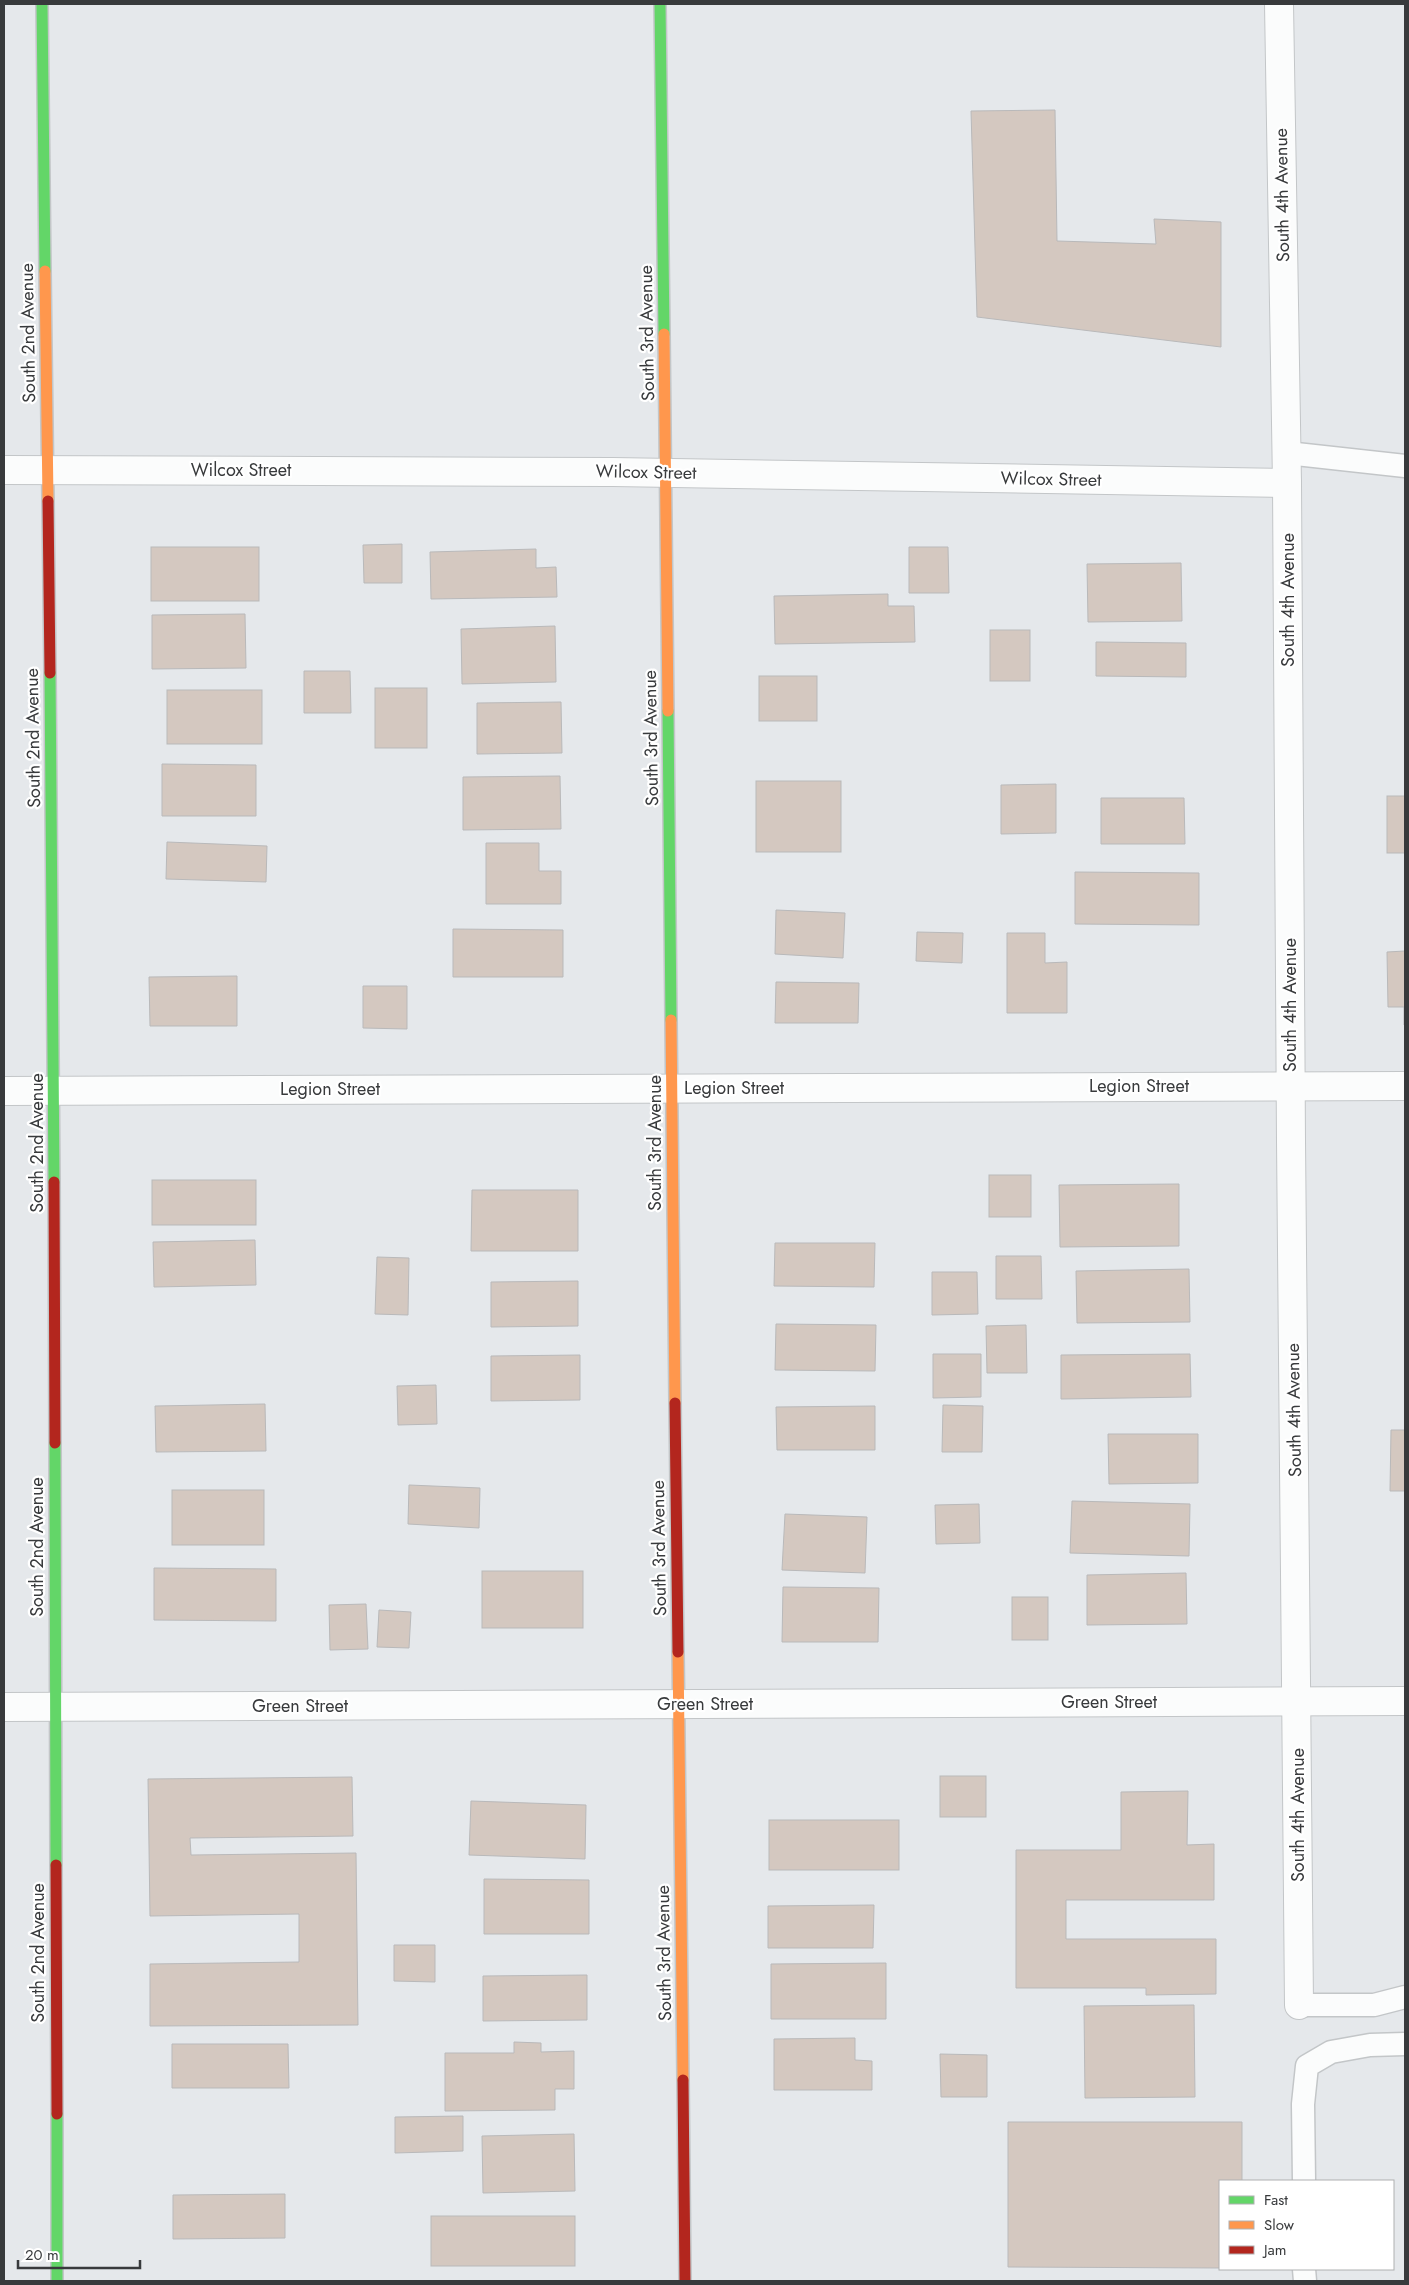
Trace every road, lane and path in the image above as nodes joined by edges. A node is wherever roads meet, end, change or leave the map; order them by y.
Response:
1 (42, 4) edge
2 (660, 4) edge
3 (1279, 4) edge
4 (1287, 453) junction
5 (1405, 466) edge
6 (47, 469) junction
7 (4, 470) edge
8 (666, 473) junction
9 (1287, 483) junction
10 (1290, 1086) junction
11 (1405, 1086) edge
12 (672, 1088) junction
13 (54, 1090) junction
14 (4, 1091) edge
15 (1405, 1701) edge
16 (1298, 1702) junction
17 (678, 1704) junction
18 (4, 1707) edge
19 (55, 1707) junction
20 (1405, 1997) edge
21 (1300, 2006) joint
22 (1405, 2044) edge
23 (1304, 2180) edge
24 (57, 2281) edge
25 (685, 2281) edge

1 - 6 street, South 2nd Avenue
2 - 8 street, South 3rd Avenue
3 - 4 street, South 4th Avenue
4 - 5 lane
4 - 9 street, South 4th Avenue
6 - 7 street, Wilcox Street
6 - 8 street, Wilcox Street
6 - 13 street, South 2nd Avenue
8 - 9 street, Wilcox Street
8 - 12 street, South 3rd Avenue
9 - 10 street, South 4th Avenue
10 - 11 street, Legion Street
10 - 12 street, Legion Street
10 - 16 street, South 4th Avenue
12 - 13 street, Legion Street
12 - 17 street, South 3rd Avenue
13 - 14 street, Legion Street
13 - 19 street, South 2nd Avenue
15 - 16 street, Green Street
16 - 17 street, Green Street
16 - 21 street, South 4th Avenue
17 - 19 street, Green Street
17 - 25 street, South 3rd Avenue
18 - 19 street, Green Street
19 - 24 street, South 2nd Avenue
20 - 21 lane
22 - 23 lane

